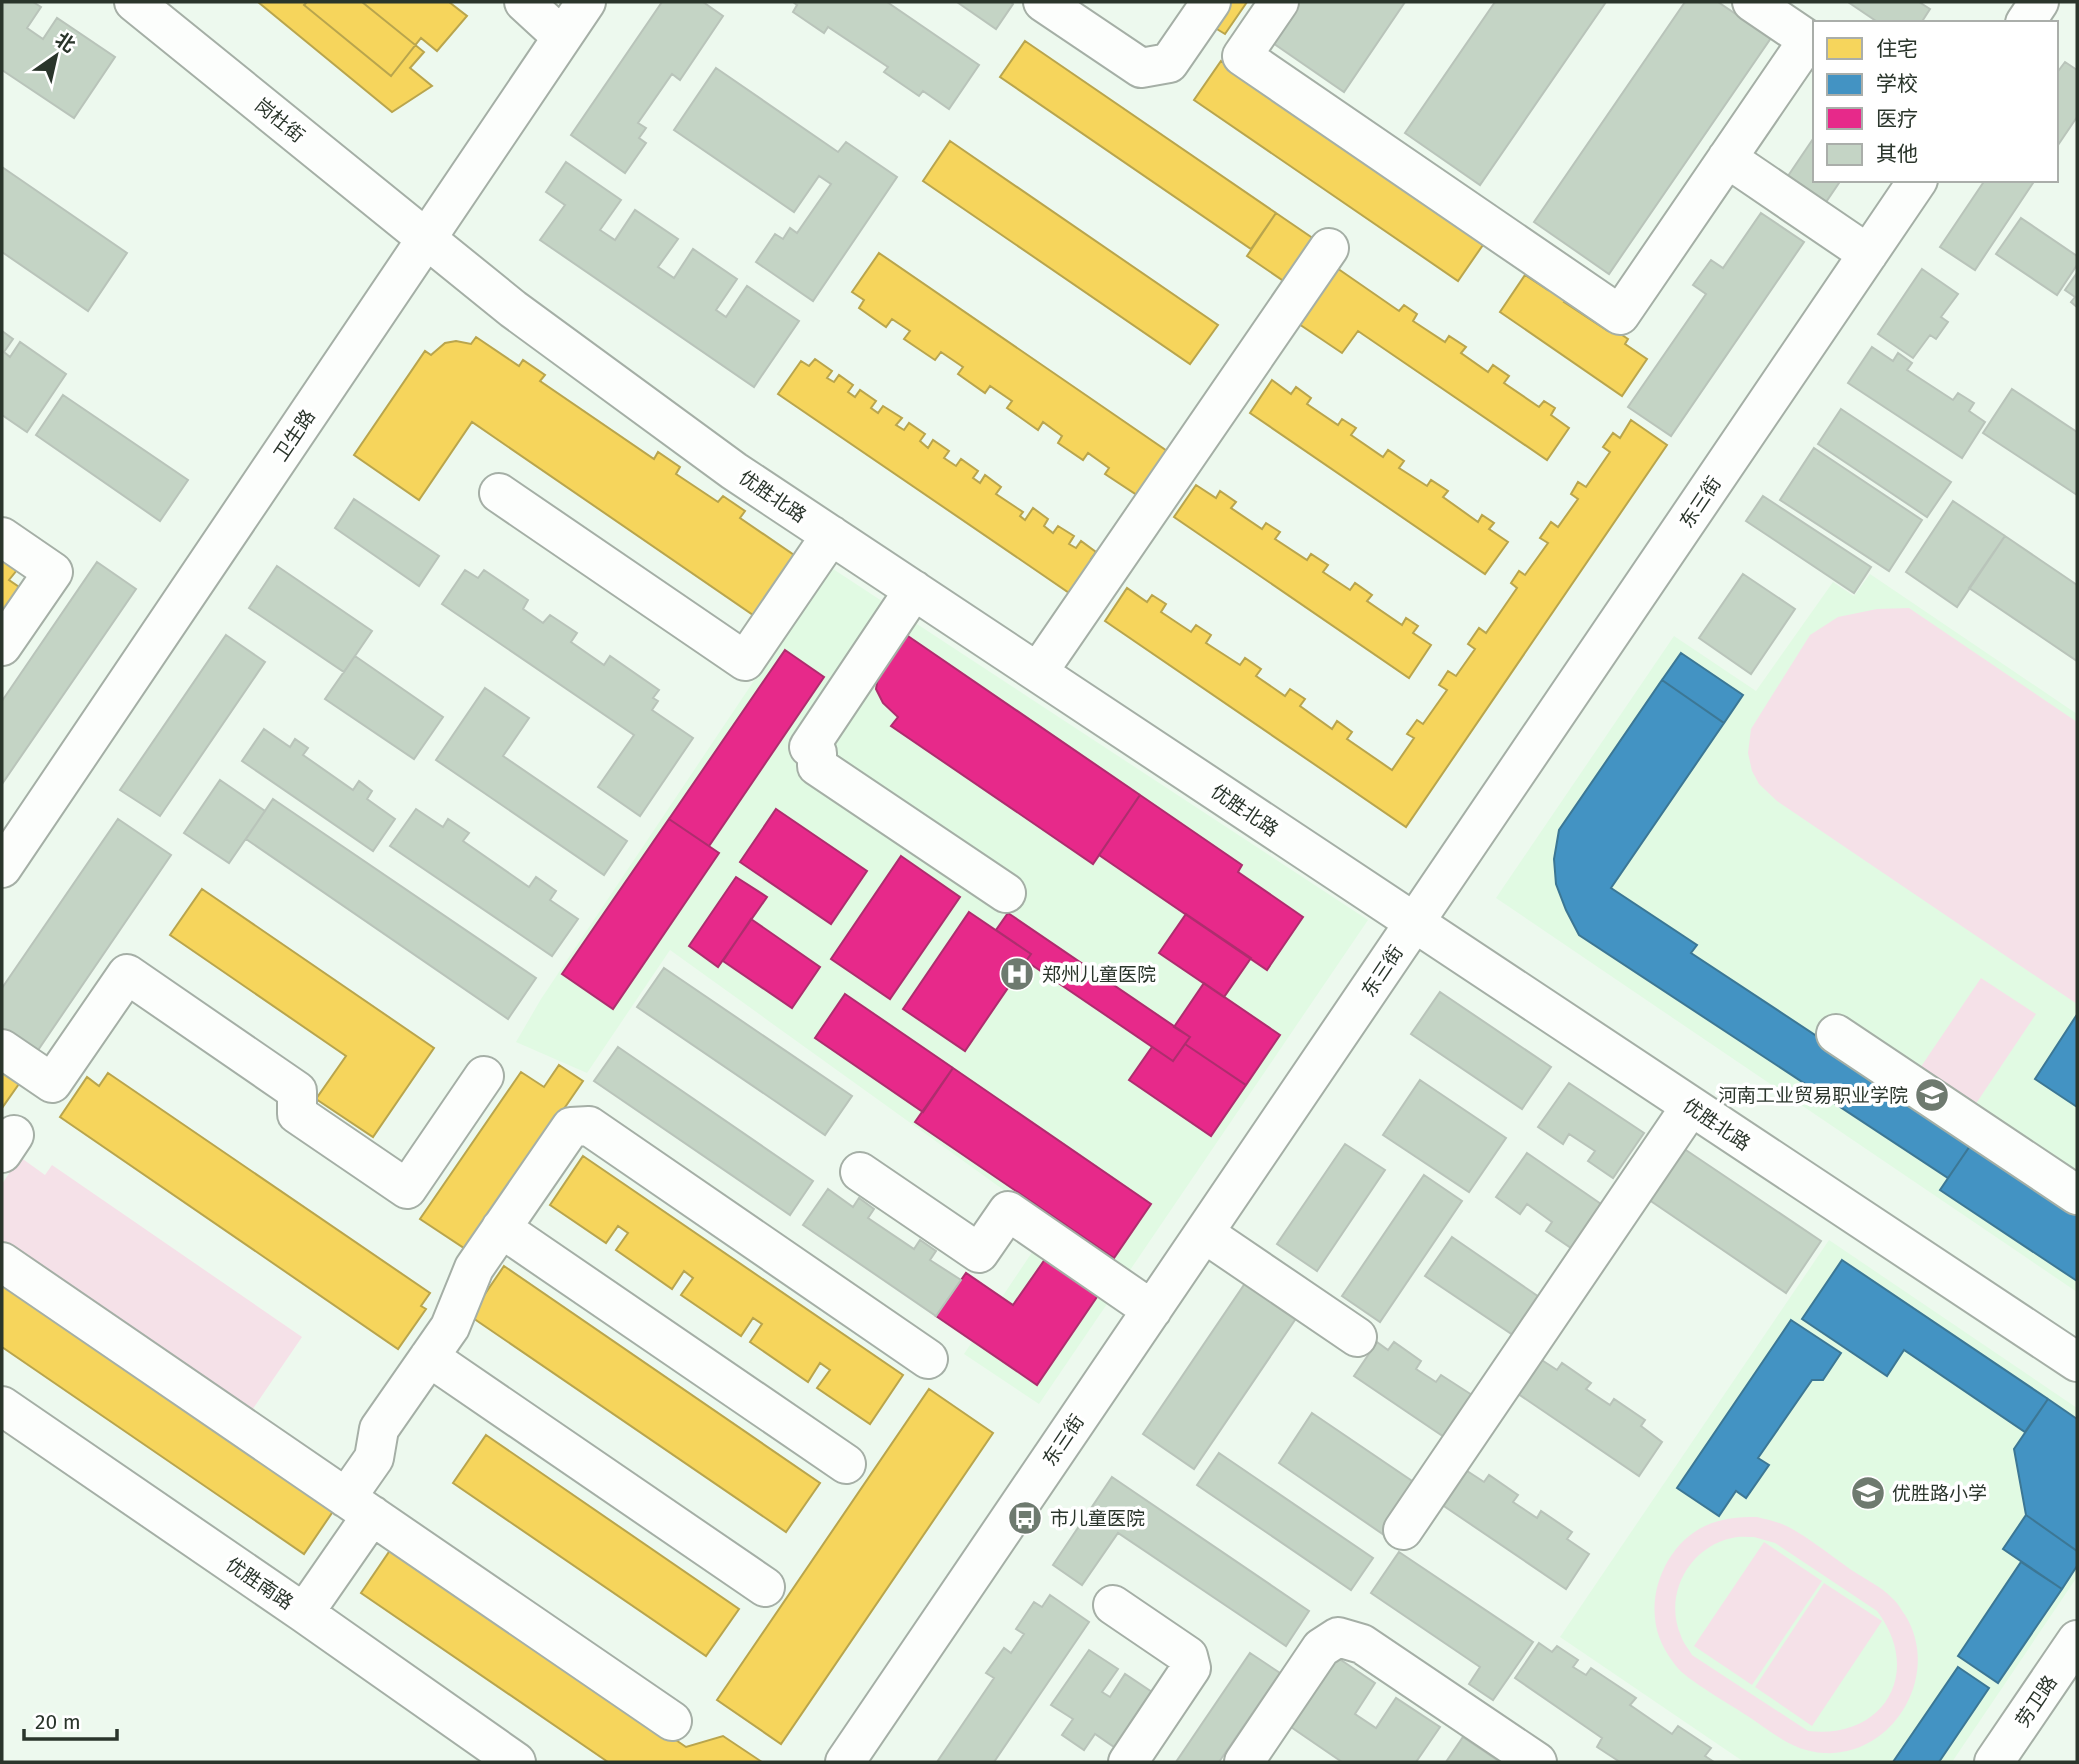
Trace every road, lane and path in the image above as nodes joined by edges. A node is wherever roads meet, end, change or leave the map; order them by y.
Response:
1 (134, 2) edge
2 (524, 2) edge
3 (586, 2) edge
4 (1043, 2) edge
5 (1211, 2) edge
6 (1279, 2) edge
7 (1752, 2) edge
8 (2039, 2) edge
9 (2026, 21) edge
10 (562, 37) junction
11 (1727, 158) junction
12 (1917, 182) edge
13 (426, 239) junction
14 (1329, 248) dead end
15 (1868, 254) junction
16 (499, 493) dead end
17 (831, 536) junction
18 (2, 537) edge
19 (914, 590) junction
20 (2, 646) edge
21 (1038, 672) junction
22 (2, 868) edge
23 (1006, 893) dead end
24 (1415, 922) junction
25 (1836, 1034) dead end
26 (2, 1049) edge
27 (484, 1076) dead end
28 (1691, 1106) junction
29 (860, 1172) dead end
30 (2077, 1195) edge
31 (501, 1228) junction
32 (1204, 1233) junction
33 (2, 1262) edge
34 (1152, 1310) junction
35 (1357, 1337) dead end
36 (429, 1357) junction
37 (928, 1359) dead end
38 (2077, 1362) edge
39 (2, 1406) edge
40 (846, 1464) dead end
41 (359, 1506) junction
42 (1403, 1530) dead end
43 (765, 1587) dead end
44 (1114, 1605) dead end
45 (304, 1613) junction
46 (2077, 1640) edge
47 (672, 1721) dead end
48 (1255, 1758) edge
49 (516, 1762) edge
50 (845, 1762) edge
51 (1128, 1762) edge
52 (1537, 1762) edge
53 (1994, 1762) edge

1 - 13 street, 岗杜街
2 - 10 street
3 - 10 street, 卫生路
4 - 5 street
6 - 11 street
7 - 11 street
8 - 9 street
10 - 13 street, 卫生路
11 - 15 street
12 - 15 street, 东三街
13 - 17 street, 优胜北路
13 - 22 street, 卫生路
14 - 21 street
15 - 24 street, 东三街
16 - 17 street
17 - 19 street, 优胜北路
18 - 20 street
19 - 21 street, 优胜北路
19 - 23 street
21 - 24 street, 优胜北路
24 - 28 street, 优胜北路
24 - 32 street, 东三街
25 - 30 street
26 - 27 street
28 - 38 street, 优胜北路
28 - 42 street
29 - 34 street
31 - 36 street
31 - 37 street
31 - 40 street
32 - 34 street, 东三街
32 - 35 street
33 - 41 street
34 - 50 street, 东三街
36 - 41 street
36 - 43 street
39 - 45 street, 优胜南路
41 - 45 street
41 - 47 street
44 - 51 street
45 - 49 street, 优胜南路
46 - 53 street, 劳卫路
48 - 52 street

